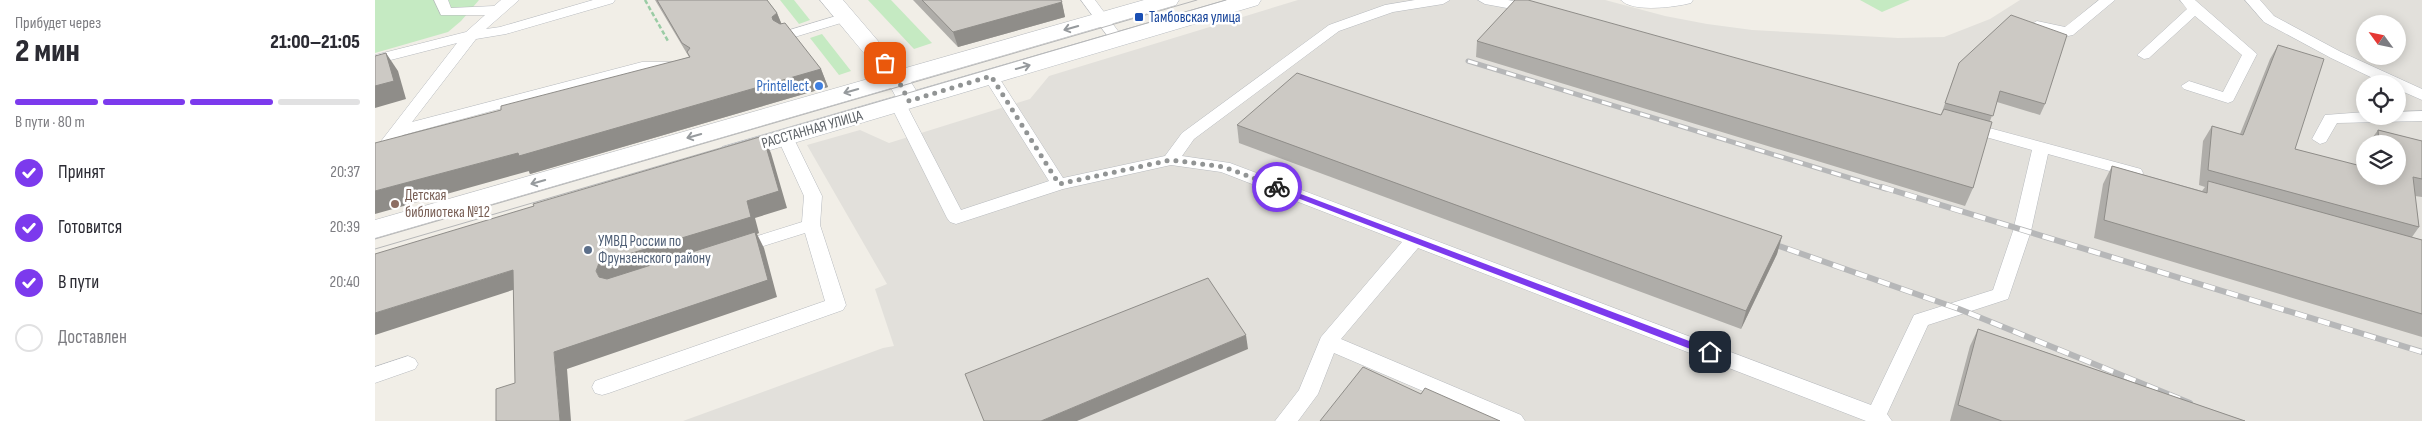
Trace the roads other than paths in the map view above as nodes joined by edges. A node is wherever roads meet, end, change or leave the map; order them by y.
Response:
1 (441, 0) edge
2 (512, 0) edge
3 (608, 0) edge
4 (831, 0) edge
5 (1088, 0) edge
6 (1168, 0) edge
7 (1250, 0) edge
8 (1443, 0) edge
9 (1485, 0) edge
10 (1627, 0) edge
11 (1686, 0) edge
12 (2108, 0) edge
13 (2252, 0) edge
14 (2191, 5) edge
15 (498, 10) junction
16 (1551, 14) edge
17 (845, 17) junction
18 (1102, 19) junction
19 (2037, 25) edge
20 (471, 35) junction
21 (789, 35) edge
22 (1117, 39) junction
23 (2144, 55) dead end
24 (375, 60) edge
25 (690, 66) edge
26 (991, 76) junction
27 (2189, 86) dead end
28 (902, 94) junction
29 (2422, 95) edge
30 (2422, 116) edge
31 (1955, 123) edge
32 (398, 131) junction
33 (785, 137) junction
34 (2320, 139) dead end
35 (2041, 147) junction
36 (375, 160) edge
37 (710, 160) edge
38 (1171, 160) junction
39 (2146, 176) edge
40 (1059, 184) junction
41 (811, 225) junction
42 (375, 229) edge
43 (1415, 239) junction
44 (719, 254) edge
45 (1329, 342) junction
46 (408, 364) dead end
47 (375, 375) edge
48 (602, 387) dead end
49 (1878, 419) edge
50 (1286, 421) edge
51 (1514, 421) edge

1 - 15 lane
2 - 15 lane
3 - 20 lane
4 - 17 street
5 - 18 lane
6 - 18 street, РАССТАННАЯ УЛИЦА
7 - 22 street, РАССТАННАЯ УЛИЦА
8 - 38 lane
9 - 16 lane
10 - 11 lane
12 - 19 lane
13 - 29 lane
14 - 23 lane
14 - 27 lane
15 - 20 lane
17 - 21 lane
17 - 28 street
18 - 22 lane
18 -> 28 street, РАССТАННАЯ УЛИЦА
20 - 24 lane
20 - 32 lane
26 -> 22 street, РАССТАННАЯ УЛИЦА
25 - 32 lane
26 - 28 street, РАССТАННАЯ УЛИЦА
26 - 40 lane
28 - 33 street, РАССТАННАЯ УЛИЦА
28 - 40 lane
28 -> 42 street, РАССТАННАЯ УЛИЦА
30 - 34 lane
31 - 35 lane
32 - 36 lane
33 - 37 street, РАССТАННАЯ УЛИЦА
33 - 41 lane
35 - 39 lane
35 - 49 lane
38 - 40 lane
38 - 43 lane
41 - 44 lane
41 - 48 lane
43 - 45 lane
43 - 49 lane
45 - 50 lane
45 - 51 lane
46 - 47 lane

